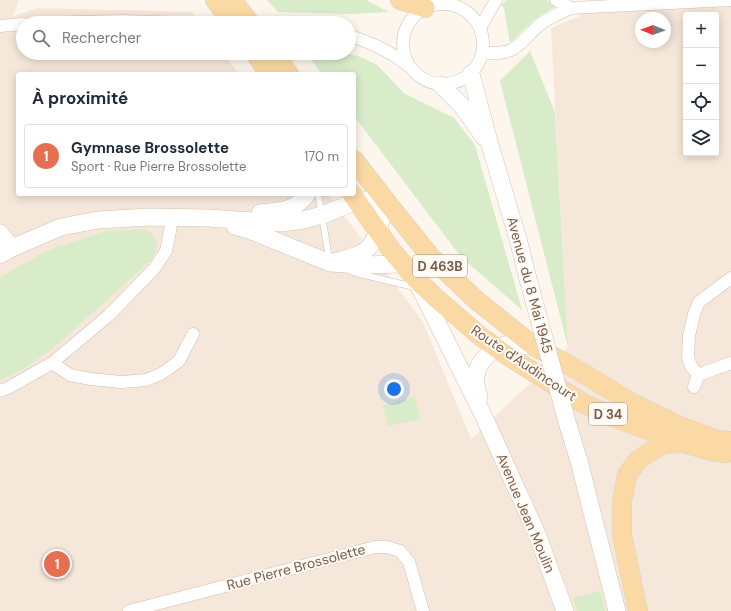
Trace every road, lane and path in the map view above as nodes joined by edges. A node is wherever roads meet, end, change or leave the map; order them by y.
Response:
1 (215, 0) edge
2 (232, 0) edge
3 (400, 0) edge
4 (467, 0) edge
5 (496, 0) edge
6 (556, 0) edge
7 (731, 0) edge
8 (454, 5) junction
9 (425, 8) junction
10 (571, 8) junction
11 (227, 16) edge
12 (245, 16) edge
13 (16, 25) edge
14 (0, 26) edge
15 (480, 28) junction
16 (356, 38) edge
17 (483, 53) junction
18 (258, 60) edge
19 (259, 60) edge
20 (279, 60) edge
21 (409, 66) junction
22 (264, 72) edge
23 (268, 72) edge
24 (288, 72) edge
25 (471, 74) junction
26 (441, 85) junction
27 (490, 145) junction
28 (356, 163) edge
29 (306, 196) edge
30 (318, 196) edge
31 (354, 197) edge
32 (385, 200) junction
33 (322, 215) junction
34 (172, 218) junction
35 (208, 218) junction
36 (0, 233) edge
37 (378, 233) junction
38 (6, 252) edge
39 (330, 263) junction
40 (403, 264) junction
41 (731, 278) edge
42 (415, 283) junction
43 (193, 334) dead end
44 (535, 347) junction
45 (497, 348) junction
46 (52, 362) junction
47 (731, 363) edge
48 (0, 391) edge
49 (484, 417) junction
50 (731, 442) edge
51 (684, 443) junction
52 (731, 454) edge
53 (129, 611) edge
54 (423, 611) edge
55 (565, 611) edge
56 (617, 611) edge
57 (638, 611) edge

1 - 11 main road
2 - 12 main road
3 - 9 main road
4 - 8 street
5 - 15 street
6 - 10 street
7 - 10 street
8 - 9 street
8 - 15 street
9 - 21 street
10 - 17 street
13 - 14 street
15 - 17 street
16 - 21 street
17 - 25 street
18 - 22 street
19 - 23 main road
20 - 24 main road
21 - 26 street
25 - 26 street
25 - 27 street, Avenue du 8 Mai 1945
26 - 27 street, Avenue du 8 Mai 1945
27 - 56 street, Avenue du 8 Mai 1945, bridge
28 - 32 main road, Route d'Audincourt / D 463B
29 - 35 street
30 - 33 lane
31 - 32 street
31 - 33 street
31 - 37 main road, Route d'Audincourt / D 463B
32 - 37 street
32 - 44 main road, Route d'Audincourt / D 463B
33 - 35 street
33 - 39 lane
34 - 35 street
34 - 38 street
34 - 46 street
35 - 39 street
36 - 38 street
37 - 39 street
37 - 40 main road, Route d'Audincourt / D 463B
39 - 40 street
39 - 42 lane
40 - 42 main road, Route d'Audincourt / D 463B
41 - 47 street
42 - 45 main road, Route d'Audincourt / D 463B
42 - 49 street, Avenue Jean Moulin
43 - 46 street
44 - 45 street
44 - 50 main road, Route d'Audincourt / D 34
45 - 49 street, Avenue Jean Moulin
45 - 51 main road, Route d'Audincourt / D 34
46 - 48 street
49 - 55 street, Avenue Jean Moulin
51 - 52 main road, Route d'Audincourt / D 34
51 - 57 main road
53 - 54 street, Rue Pierre Brossolette

